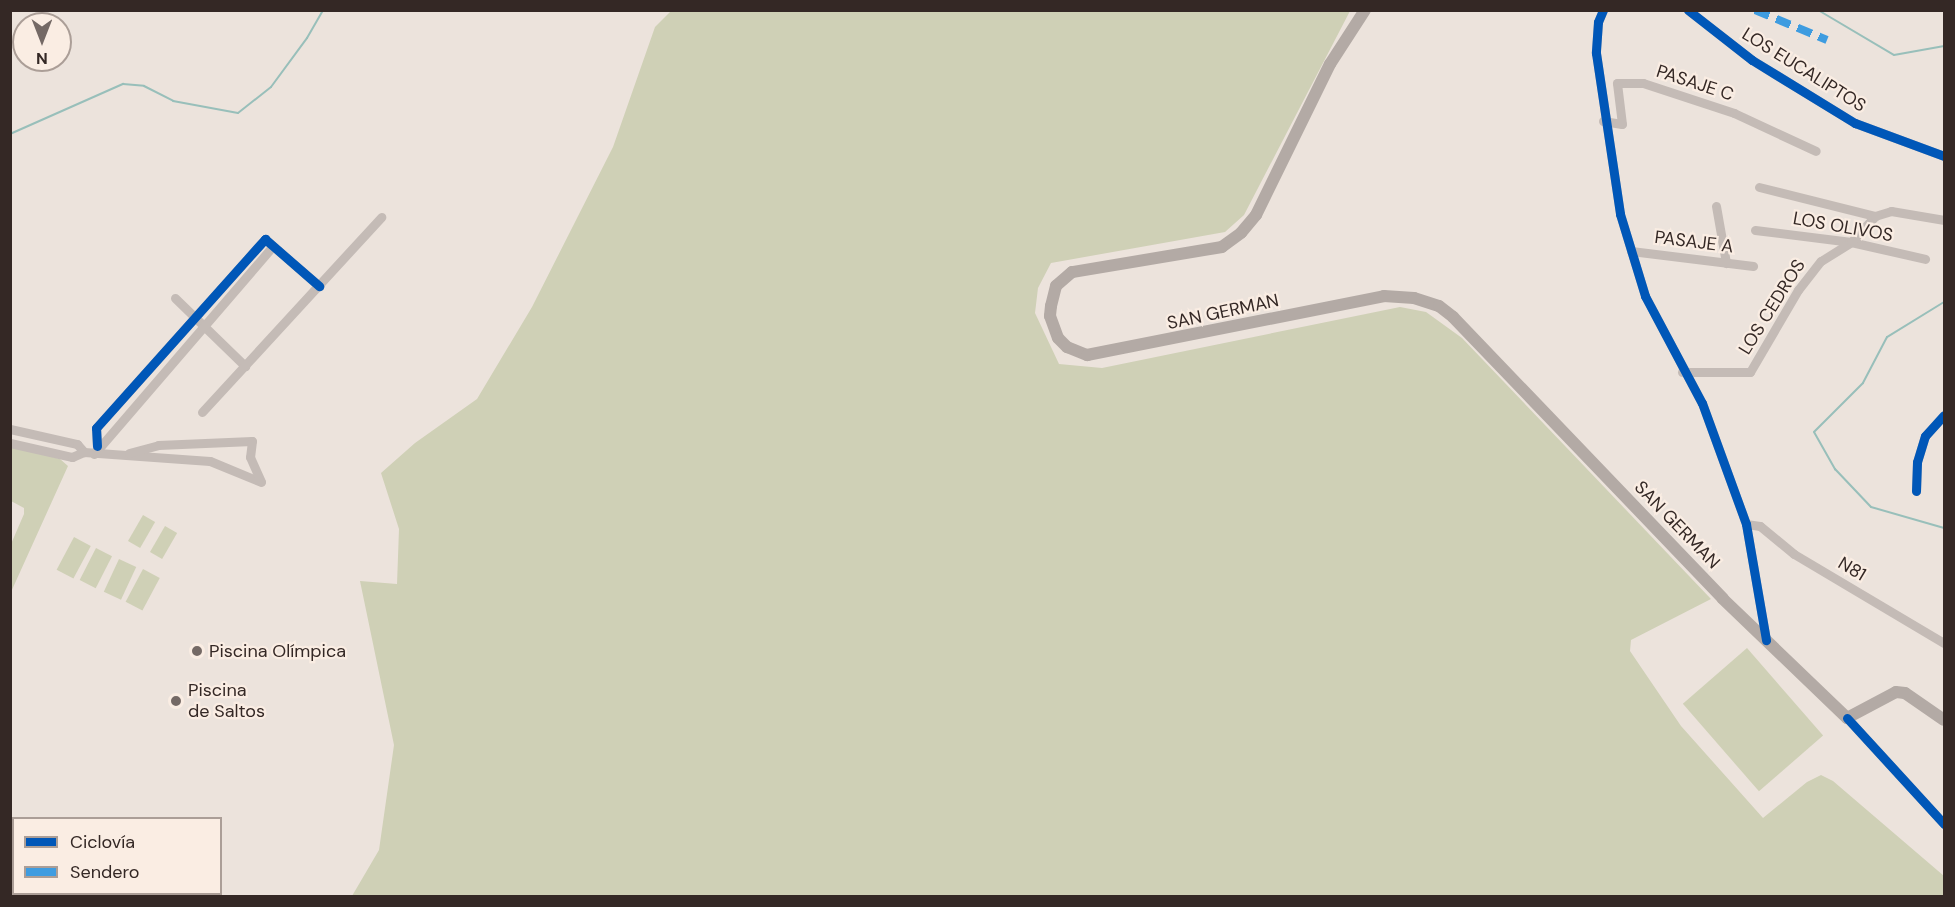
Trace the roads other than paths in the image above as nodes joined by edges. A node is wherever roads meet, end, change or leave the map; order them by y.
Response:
1 (1365, 10) edge
2 (1603, 10) edge
3 (1688, 10) edge
4 (1603, 121) junction
5 (1816, 151) dead end
6 (1944, 156) edge
7 (1759, 188) dead end
8 (1716, 206) dead end
9 (1875, 216) junction
10 (381, 217) dead end
11 (1944, 220) edge
12 (1755, 230) dead end
13 (1851, 242) junction
14 (273, 246) junction
15 (1631, 251) junction
16 (1925, 259) dead end
17 (1726, 263) junction
18 (1753, 266) dead end
19 (319, 286) junction
20 (175, 298) dead end
21 (196, 317) junction
22 (205, 324) junction
23 (245, 366) junction
24 (1682, 372) junction
25 (202, 412) dead end
26 (1944, 415) edge
27 (10, 429) edge
28 (10, 443) edge
29 (92, 451) junction
30 (125, 454) junction
31 (1916, 491) dead end
32 (1746, 524) junction
33 (1766, 640) junction
34 (1944, 643) edge
35 (1847, 718) junction
36 (1944, 720) edge
37 (1944, 824) edge

1 - 33 main road, SAN GERMAN
2 - 4 street
3 - 6 street, LOS EUCALIPTOS
4 - 5 street, PASAJE C
4 - 15 street
7 - 9 street
8 - 17 street
9 - 11 street
9 - 13 street, LOS CEDROS
10 - 19 street
12 - 13 street, LOS OLIVOS
13 - 16 street, LOS OLIVOS
13 - 24 street, LOS CEDROS
14 - 19 street
14 - 21 street
14 - 22 street
15 - 17 street, PASAJE A
15 - 24 street
17 - 18 street, PASAJE A
19 - 23 street
20 - 21 street
21 - 22 street
21 - 29 street
22 - 23 street
22 - 29 street
23 - 25 street
24 - 32 street
26 - 31 street
27 - 29 street
28 - 29 street
29 - 30 street
30 - 30 street
32 - 33 street
32 - 34 street, N81
33 - 35 main road, SAN GERMAN
35 - 36 main road
35 - 37 street

